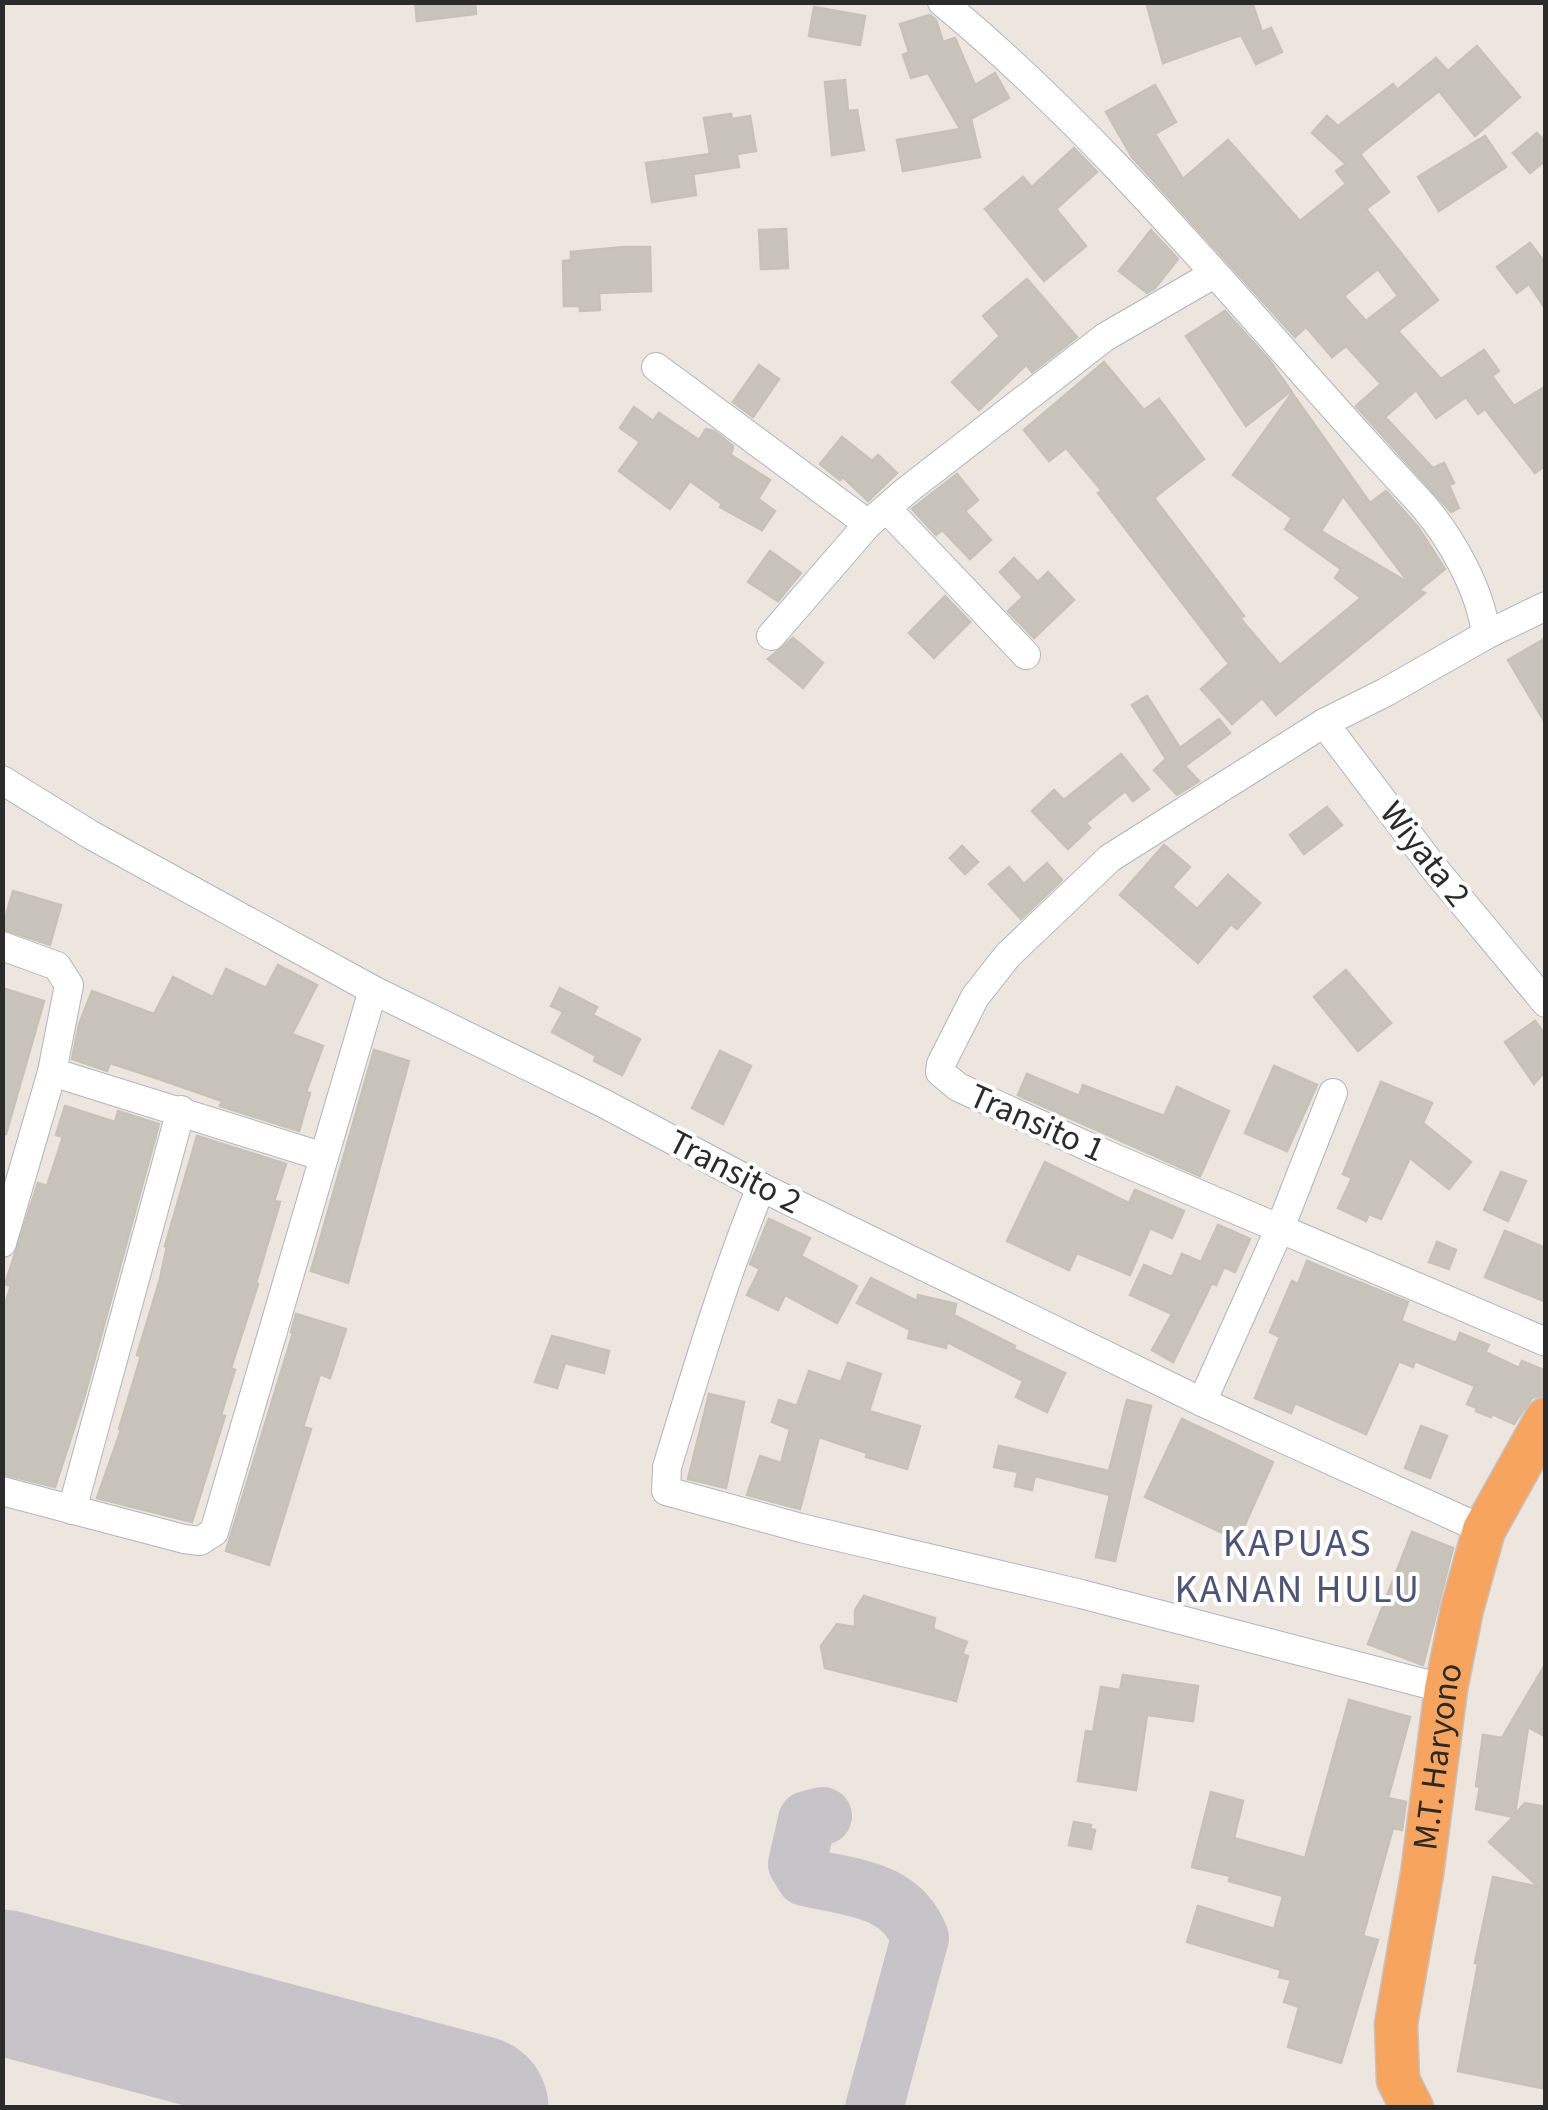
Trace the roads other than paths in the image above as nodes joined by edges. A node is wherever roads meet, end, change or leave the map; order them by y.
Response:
1 (942, 2) edge
2 (1214, 274) junction
3 (656, 367) dead end
4 (878, 516) junction
5 (1546, 606) edge
6 (1486, 634) junction
7 (771, 636) dead end
8 (1026, 654) dead end
9 (1312, 731) junction
10 (2, 780) edge
11 (2, 946) edge
12 (373, 990) junction
13 (1546, 1004) edge
14 (52, 1072) junction
15 (1333, 1093) dead end
16 (180, 1110) junction
17 (324, 1158) junction
18 (761, 1186) junction
19 (1280, 1228) junction
20 (2, 1243) edge
21 (1546, 1342) edge
22 (1202, 1402) junction
23 (1546, 1419) edge
24 (2, 1491) edge
25 (72, 1510) junction
26 (1484, 1530) junction
27 (1446, 1689) junction
28 (1412, 2108) edge

1 - 2 street
2 - 4 street
2 - 6 street
3 - 4 street
4 - 7 street
4 - 8 street
5 - 6 street
6 - 9 street
9 - 13 street, Wiyata 2
9 - 19 street, Transito 1
10 - 12 street, Transito 2
11 - 14 street
12 - 17 street
12 - 18 street, Transito 2
14 - 16 street
14 - 20 street
15 - 19 street
16 - 17 street
16 - 25 street
17 - 25 street
18 - 22 street, Transito 2
18 - 27 street
19 - 21 street, Transito 1
19 - 22 street
22 - 26 street, Transito 2
23 - 26 highway, M.T. Haryono
24 - 25 street
26 - 27 highway, M.T. Haryono
27 - 28 highway, M.T. Haryono

